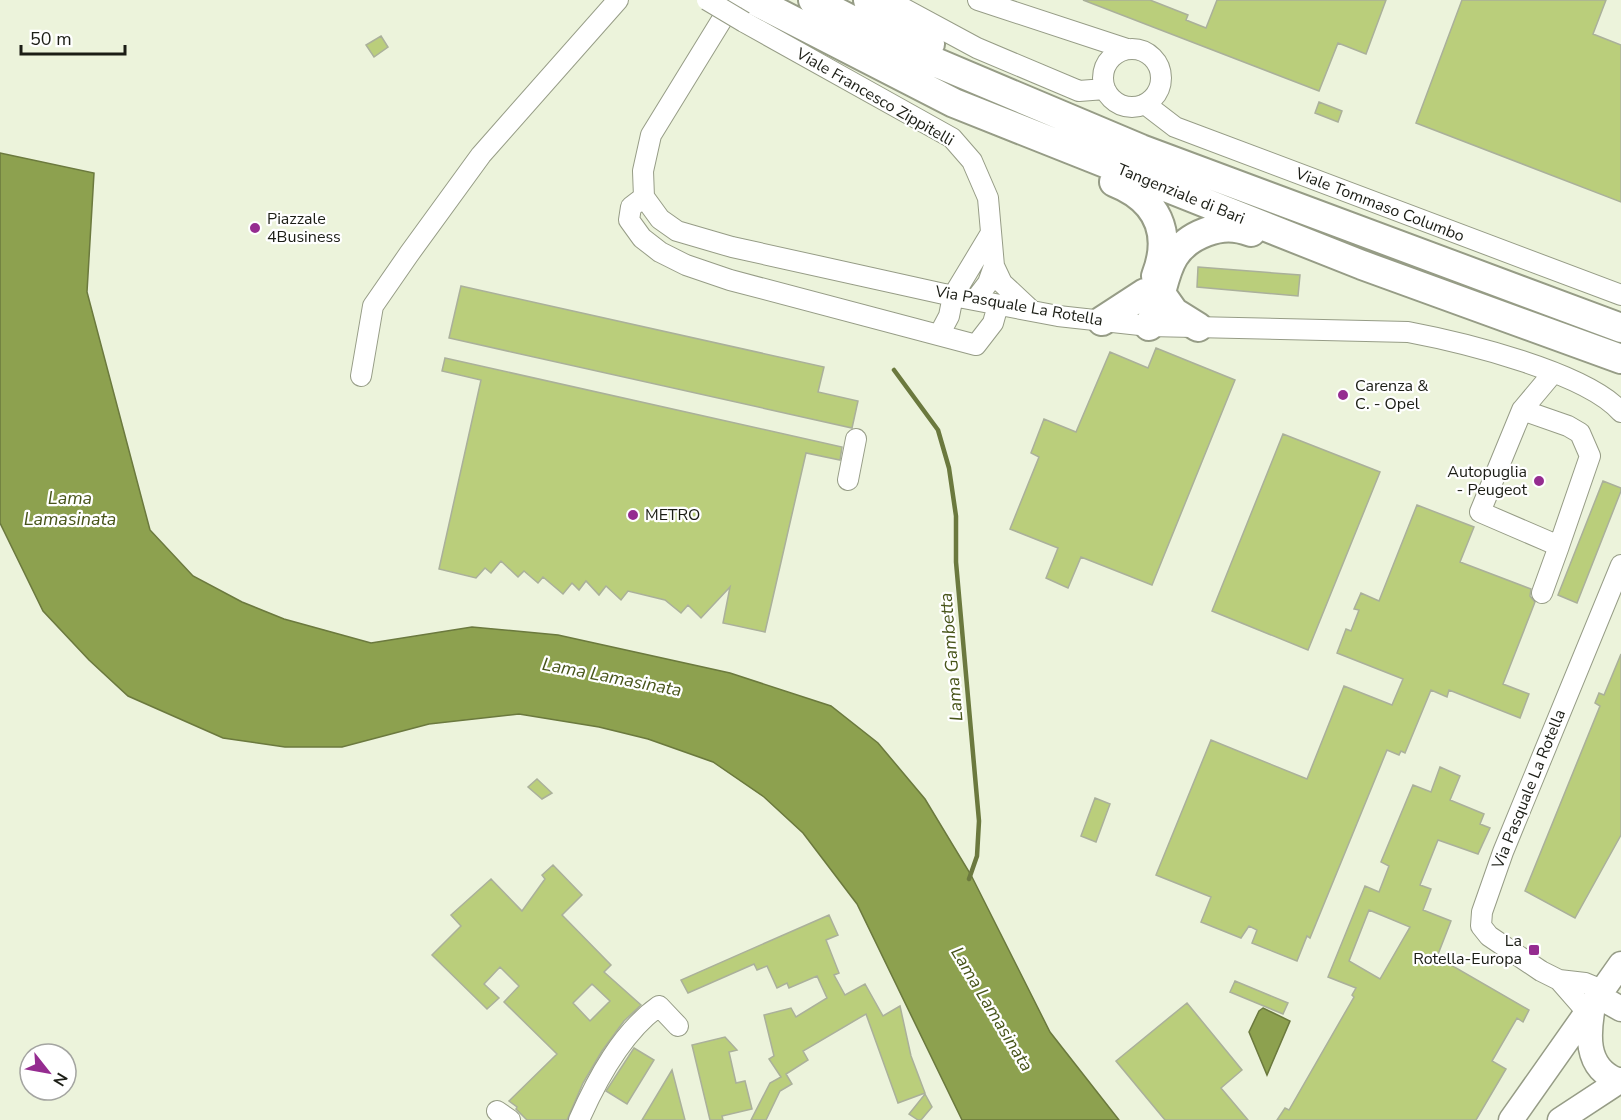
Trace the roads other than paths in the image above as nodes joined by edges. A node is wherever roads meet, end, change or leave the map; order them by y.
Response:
1 (618, 0) edge
2 (707, 0) edge
3 (813, 0) edge
4 (868, 0) edge
5 (888, 0) edge
6 (978, 0) edge
7 (747, 6) edge
8 (1088, 38) junction
9 (1126, 49) junction
10 (1105, 66) junction
11 (1105, 89) junction
12 (1145, 104) junction
13 (1050, 112) junction
14 (1064, 148) junction
15 (644, 197) junction
16 (991, 233) junction
17 (1362, 265) junction
18 (994, 266) junction
19 (1153, 294) junction
20 (1621, 295) edge
21 (953, 296) junction
22 (975, 300) junction
23 (998, 305) junction
24 (1031, 310) junction
25 (1102, 321) junction
26 (1149, 326) junction
27 (1198, 327) junction
28 (1621, 328) edge
29 (940, 333) junction
30 (1621, 359) edge
31 (1553, 373) junction
32 (361, 376) dead end
33 (1522, 410) junction
34 (1621, 412) edge
35 (856, 438) dead end
36 (848, 480) dead end
37 (1559, 546) junction
38 (1621, 565) edge
39 (1542, 594) dead end
40 (1621, 964) edge
41 (1594, 1001) junction
42 (1621, 1009) edge
43 (678, 1026) dead end
44 (1621, 1080) edge
45 (579, 1120) edge
46 (1511, 1120) edge
47 (1560, 1120) edge

1 - 32 street
2 - 7 street, Viale Francesco Zippitelli, bridge
3 - 13 highway, Tangenziale di Bari
4 - 13 highway
5 - 11 street
6 - 8 street
7 - 14 highway, Tangenziale di Bari
7 - 15 street
7 - 16 street, Viale Francesco Zippitelli
8 - 9 street
8 - 10 street
9 - 10 street
9 - 12 street
10 - 11 street
11 - 12 street
12 - 20 street, Viale Tommaso Columbo
13 - 28 highway, Tangenziale di Bari
14 - 17 highway, Tangenziale di Bari
14 - 19 highway
15 - 21 street, Via Pasquale La Rotella
15 - 29 street
16 - 18 street, Viale Francesco Zippitelli
16 - 21 street
17 - 19 highway
17 - 30 highway, Tangenziale di Bari
18 - 22 street
18 - 24 street
19 - 25 highway
19 - 26 highway
19 - 27 highway
21 - 22 street, Via Pasquale La Rotella
21 - 29 street
22 - 23 street, Via Pasquale La Rotella
23 - 24 street, Via Pasquale La Rotella
23 - 29 street
24 - 25 street, Via Pasquale La Rotella
25 - 26 street, Via Pasquale La Rotella
26 - 27 street, Via Pasquale La Rotella
27 - 31 street, Via Pasquale La Rotella
31 - 33 street
31 - 34 street, Via Pasquale La Rotella
33 - 37 street
33 - 37 street
35 - 36 street
37 - 39 street
38 - 41 street, Via Pasquale La Rotella
40 - 41 main road
41 - 42 main road
41 - 44 main road
41 - 46 main road
43 - 45 street
44 - 47 main road

